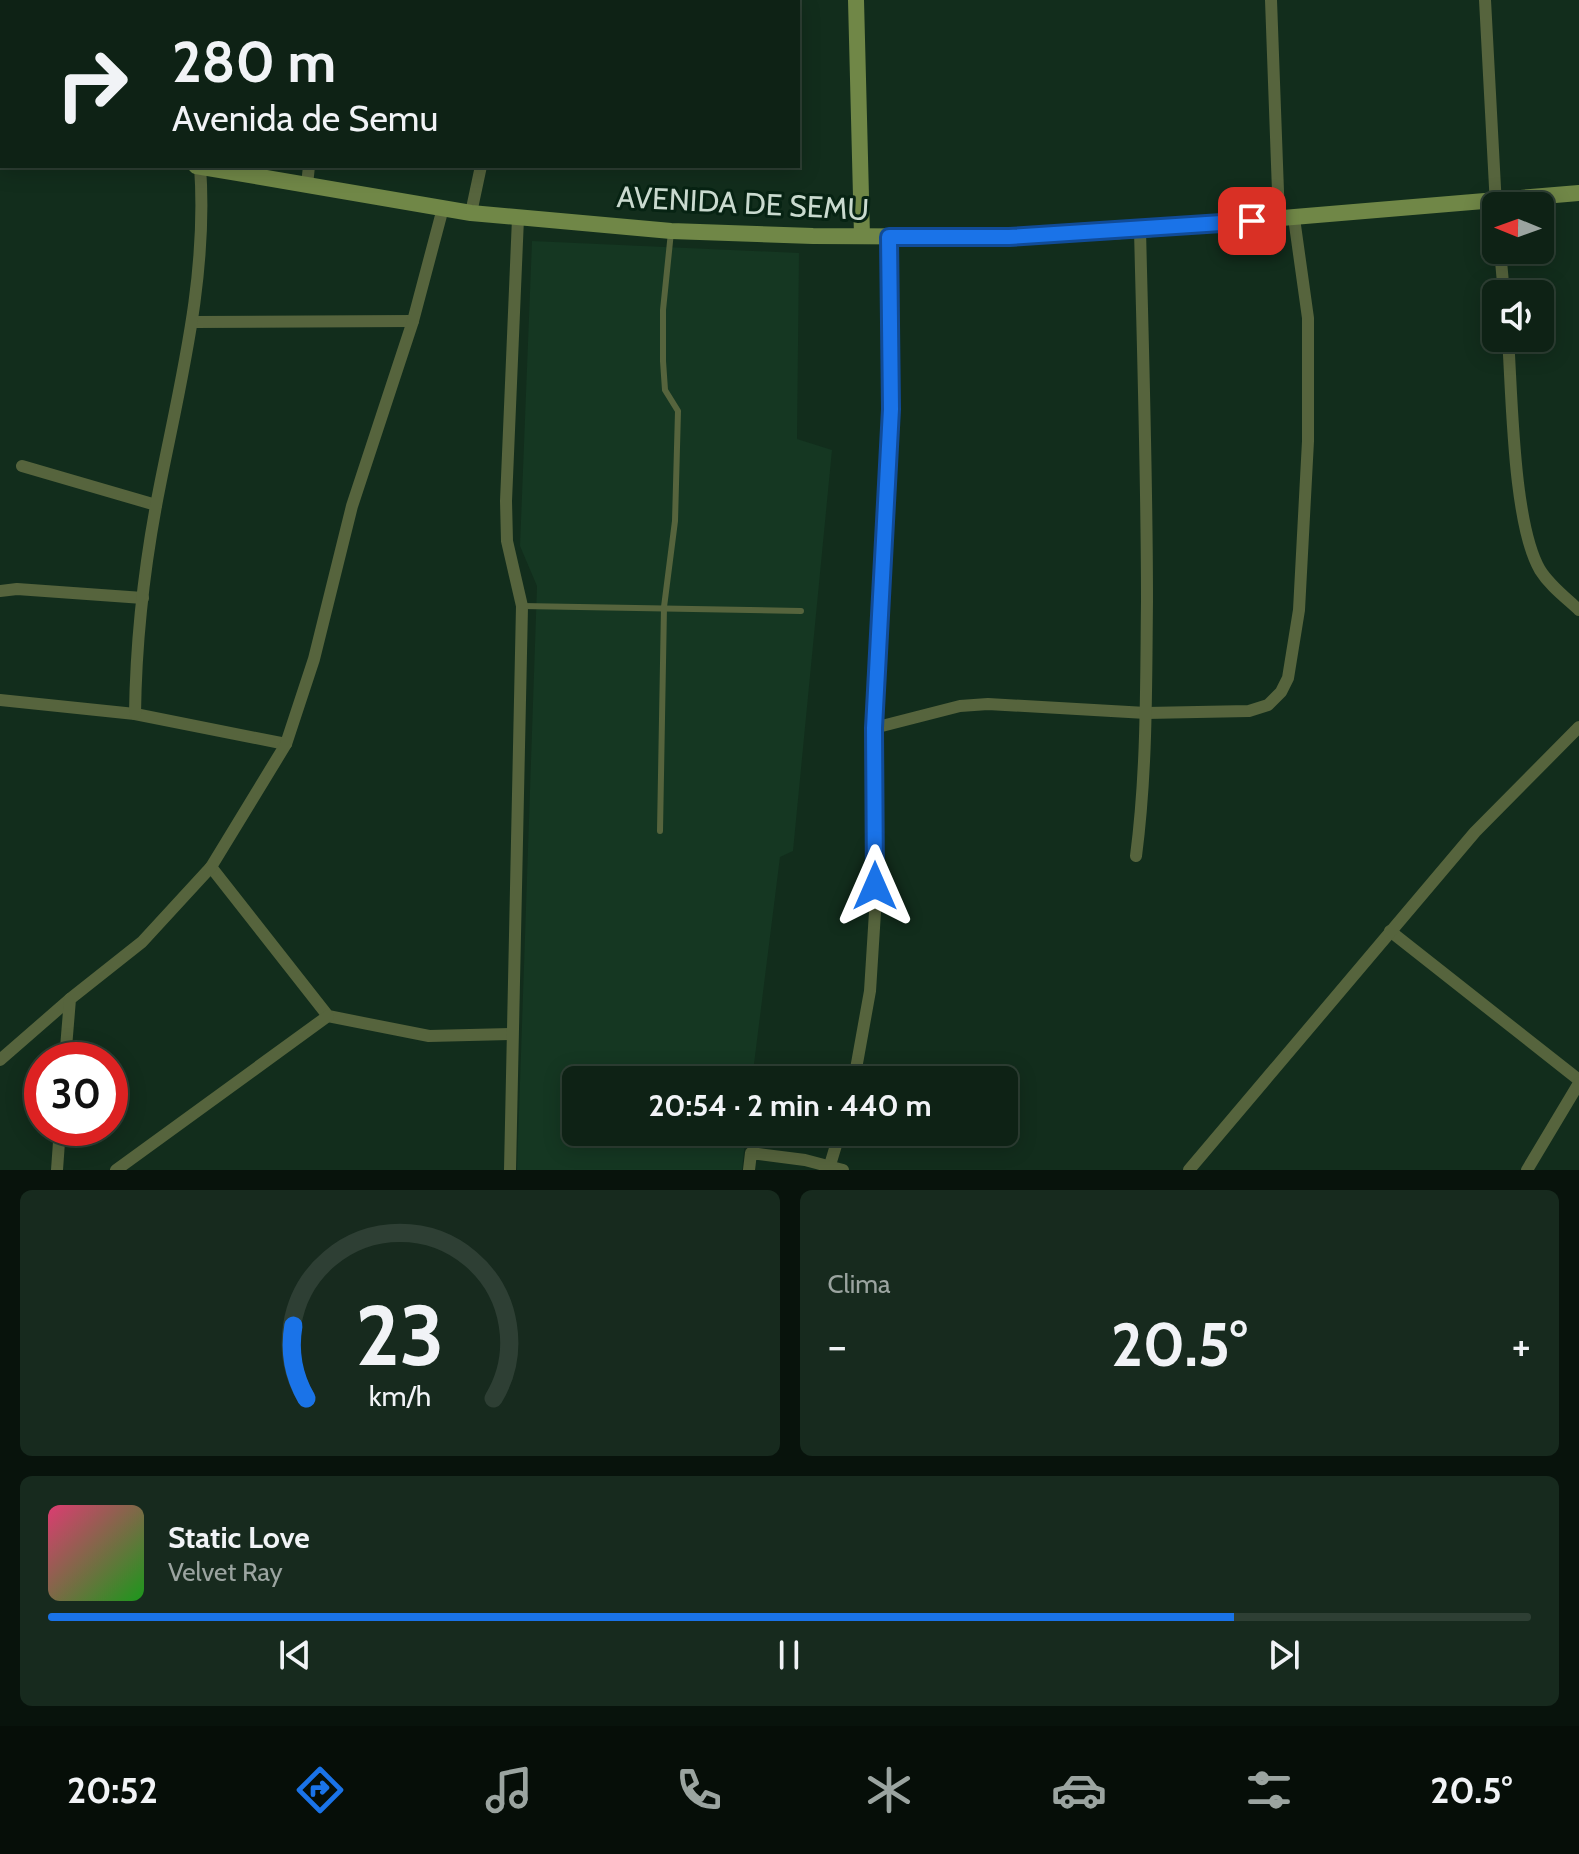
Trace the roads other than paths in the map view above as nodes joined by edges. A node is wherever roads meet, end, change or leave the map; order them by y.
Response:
1 (856, 0) edge
2 (1271, 0) edge
3 (1485, 0) edge
4 (198, 168) edge
5 (209, 168) edge
6 (309, 168) edge
7 (481, 168) edge
8 (307, 185) junction
9 (1495, 192) edge
10 (1579, 193) edge
11 (1554, 196) edge
12 (1482, 204) edge
13 (443, 208) junction
14 (471, 213) junction
15 (518, 218) junction
16 (1287, 218) junction
17 (1140, 230) junction
18 (671, 231) junction
19 (862, 236) junction
20 (889, 237) junction
21 (413, 321) junction
22 (194, 322) junction
23 (1509, 352) edge
24 (22, 466) dead end
25 (156, 505) junction
26 (0, 591) edge
27 (143, 598) junction
28 (522, 606) junction
29 (664, 607) junction
30 (1579, 610) edge
31 (801, 611) dead end
32 (0, 700) edge
33 (1146, 713) junction
34 (135, 714) junction
35 (1579, 727) edge
36 (874, 728) junction
37 (286, 744) junction
38 (660, 831) dead end
39 (1136, 856) dead end
40 (211, 867) junction
41 (1390, 931) junction
42 (70, 999) junction
43 (328, 1016) junction
44 (512, 1034) junction
45 (66, 1042) edge
46 (0, 1060) edge
47 (857, 1066) edge
48 (1579, 1081) edge
49 (59, 1146) edge
50 (836, 1146) edge
51 (830, 1165) junction
52 (57, 1170) edge
53 (116, 1170) edge
54 (510, 1170) edge
55 (749, 1170) edge
56 (843, 1170) edge
57 (1189, 1170) edge
58 (1527, 1170) edge

1 - 19 main road
2 - 16 street
3 - 9 street
4 - 22 street
5 - 8 main road, AVENIDA DE SEMU
6 - 8 street
7 - 14 street
8 - 13 main road, AVENIDA DE SEMU
10 - 11 main road, AVENIDA DE SEMU
12 - 16 main road, AVENIDA DE SEMU
13 - 14 main road, AVENIDA DE SEMU
13 - 21 street
14 - 15 main road, AVENIDA DE SEMU
15 - 18 main road, AVENIDA DE SEMU
15 - 28 street
16 - 17 main road, AVENIDA DE SEMU
16 - 33 street
17 - 20 main road, AVENIDA DE SEMU
17 - 33 street
18 - 19 main road, AVENIDA DE SEMU
18 - 29 lane
19 - 20 main road, AVENIDA DE SEMU
20 - 36 street
21 - 22 street
21 - 37 street
22 - 25 street
23 - 30 street
24 - 25 street
25 - 27 street
26 - 27 street
27 - 34 street
28 - 29 lane
28 - 44 street
29 - 31 lane
29 - 38 lane
32 - 34 street
33 - 36 street
33 - 39 street
34 - 37 street
35 - 41 street
36 - 47 street
37 - 40 street
40 - 42 street
40 - 43 street
41 - 48 street
41 - 57 street
42 - 45 street
42 - 46 street
43 - 44 street
43 - 53 street
44 - 54 street
48 - 58 street
49 - 52 street
50 - 51 street
51 - 55 street
51 - 56 street

